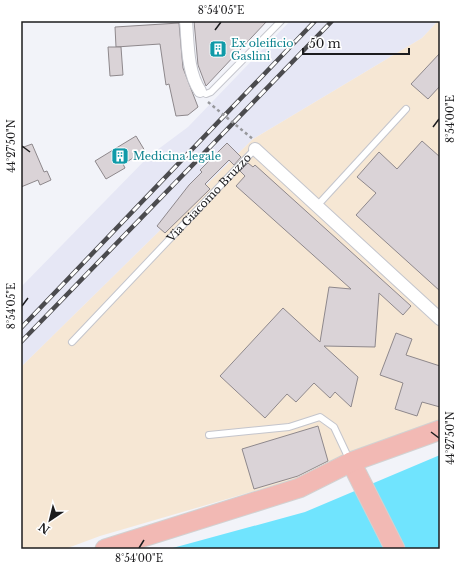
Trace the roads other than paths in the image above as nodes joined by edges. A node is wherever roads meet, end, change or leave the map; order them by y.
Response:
1 (186, 21) edge
2 (281, 21) edge
3 (200, 91) joint
4 (406, 109) dead end
5 (254, 145) joint
6 (316, 207) junction
7 (440, 320) edge
8 (72, 342) dead end
9 (440, 430) edge
10 (209, 435) dead end
11 (351, 462) junction
12 (105, 549) edge
13 (395, 549) edge

1 - 3 street
2 - 3 lane
4 - 6 lane
5 - 6 street, Via Giacomo Bruzzo
5 - 8 lane, Via Giacomo Bruzzo
6 - 7 street, Via Giacomo Bruzzo
9 - 11 main road
10 - 11 lane
11 - 12 main road
11 - 13 main road

